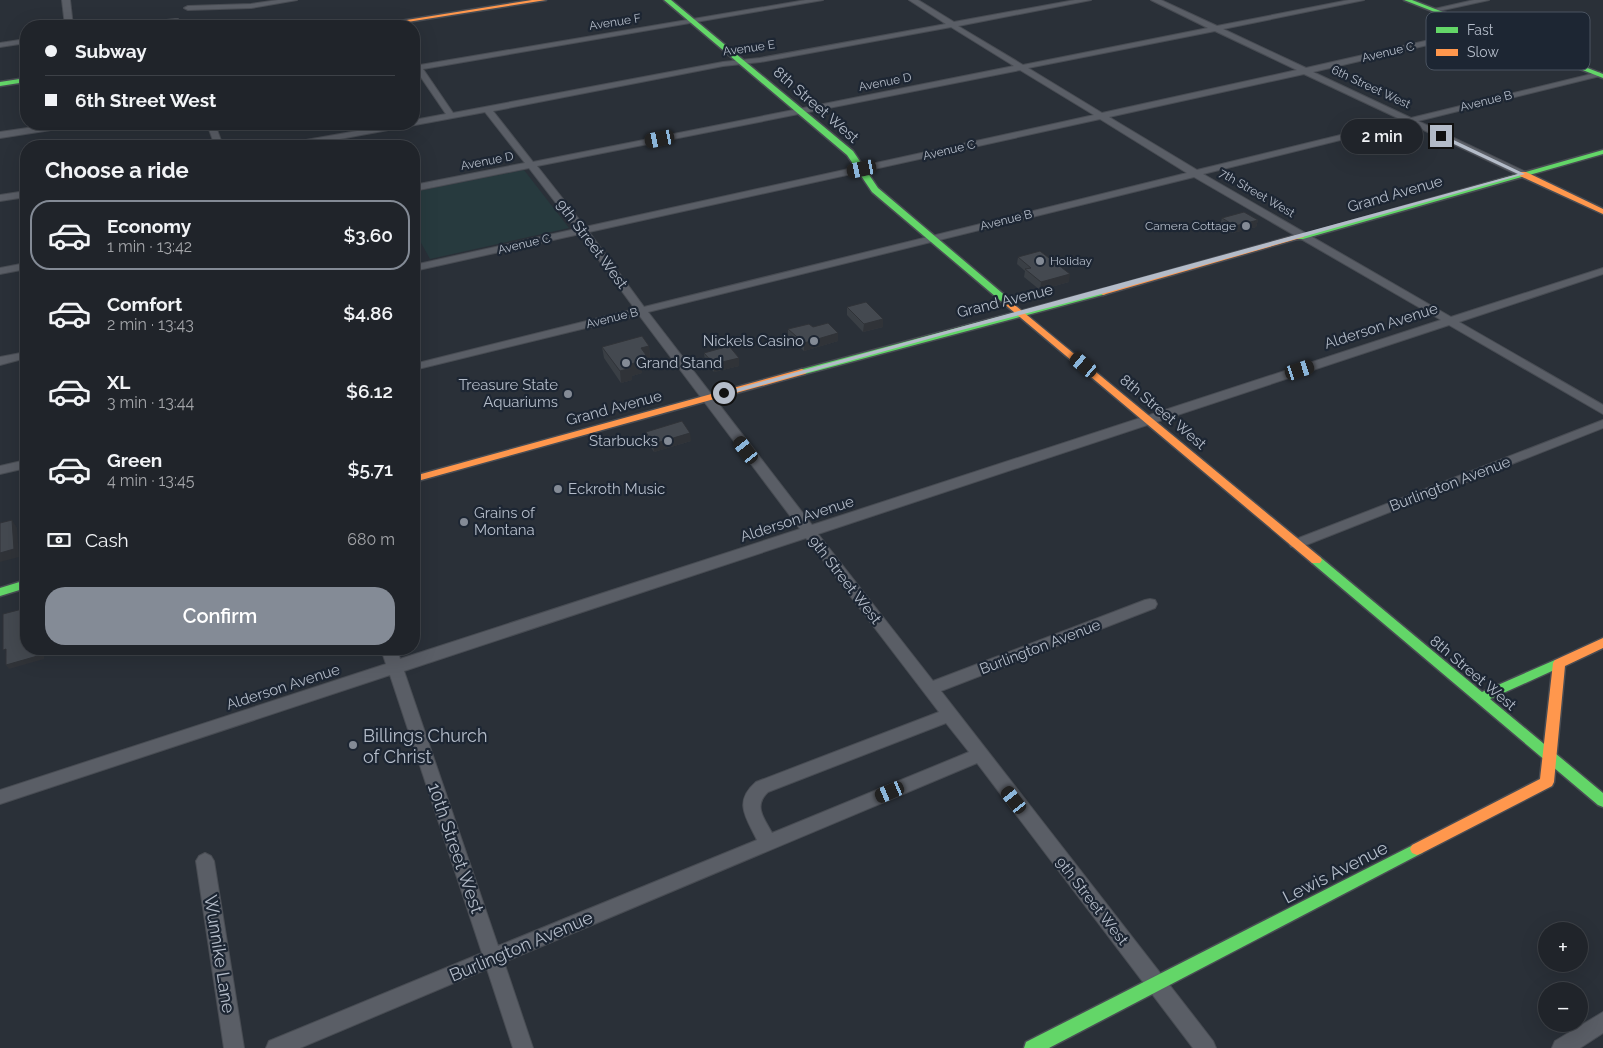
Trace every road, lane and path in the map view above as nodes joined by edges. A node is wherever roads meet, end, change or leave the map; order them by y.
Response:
1 (66, 0) edge
2 (181, 0) edge
3 (293, 0) edge
4 (543, 0) edge
5 (667, 0) edge
6 (819, 0) edge
7 (913, 0) edge
8 (1087, 0) edge
9 (1155, 0) edge
10 (1360, 0) edge
11 (1407, 0) edge
12 (1485, 0) edge
13 (188, 8) junction
14 (1434, 10) junction
15 (1439, 12) edge
16 (69, 20) edge
17 (178, 20) edge
18 (420, 20) edge
19 (693, 22) junction
20 (953, 25) junction
21 (1216, 29) junction
22 (20, 42) edge
23 (1426, 43) edge
24 (0, 45) edge
25 (742, 62) junction
26 (420, 64) edge
27 (1020, 68) junction
28 (1587, 70) edge
29 (1305, 71) junction
30 (420, 72) edge
31 (1600, 75) edge
32 (20, 81) edge
33 (0, 84) edge
34 (487, 109) junction
35 (802, 111) junction
36 (451, 116) junction
37 (1099, 116) junction
38 (1409, 120) junction
39 (420, 122) edge
40 (32, 130) edge
41 (375, 130) edge
42 (0, 135) edge
43 (321, 140) edge
44 (1603, 152) edge
45 (531, 165) junction
46 (862, 169) junction
47 (1196, 174) junction
48 (1523, 174) junction
49 (420, 187) edge
50 (20, 195) edge
51 (0, 198) edge
52 (1603, 212) edge
53 (583, 231) junction
54 (1303, 235) junction
55 (931, 239) junction
56 (20, 267) edge
57 (420, 267) edge
58 (0, 271) edge
59 (1603, 271) edge
60 (642, 310) junction
61 (1018, 313) junction
62 (1450, 321) junction
63 (20, 356) edge
64 (0, 361) edge
65 (420, 366) edge
66 (706, 398) junction
67 (1603, 410) edge
68 (1149, 420) junction
69 (1603, 424) edge
70 (20, 465) edge
71 (0, 470) edge
72 (420, 477) edge
73 (808, 532) junction
74 (1296, 544) junction
75 (20, 586) edge
76 (0, 592) edge
77 (1150, 604) dead end
78 (1603, 643) edge
79 (391, 655) edge
80 (1559, 663) junction
81 (395, 668) junction
82 (930, 690) junction
83 (1480, 698) junction
84 (949, 715) junction
85 (979, 755) junction
86 (1549, 756) junction
87 (0, 797) edge
88 (1603, 801) edge
89 (767, 843) junction
90 (205, 861) dead end
91 (493, 958) junction
92 (1156, 984) junction
93 (1603, 1022) edge
94 (234, 1048) edge
95 (276, 1048) edge
96 (523, 1048) edge
97 (1032, 1048) edge
98 (1206, 1048) edge
99 (1562, 1048) edge

1 - 16 street
2 - 13 street
3 - 13 street
4 - 18 street
5 - 19 street, 8th Street West
6 - 19 street, Avenue F
7 - 20 street, 7th Street West
8 - 20 street, Avenue E
9 - 21 street, 6th Street West
10 - 21 street, Avenue D
11 - 14 street
12 - 14 street
13 - 17 street
14 - 15 street
19 - 25 street, 8th Street West
19 - 26 street, Avenue F
20 - 25 street, Avenue E
20 - 27 street, 7th Street West
21 - 27 street, Avenue D
21 - 29 street, 6th Street West
22 - 24 street
23 - 29 street, Avenue C
25 - 34 street, Avenue E
25 - 35 street, 8th Street West
27 - 35 street, Avenue D
27 - 37 street, 7th Street West
28 - 31 street
29 - 37 street, Avenue C
29 - 38 street, 6th Street West
30 - 36 street
31 - 38 street, Avenue B
32 - 33 street
34 - 36 street, Avenue E
34 - 45 street, 9th Street West
35 - 45 street, Avenue D
35 - 46 street, 8th Street West
36 - 39 street, Avenue E
37 - 46 street, Avenue C
37 - 47 street, 7th Street West
38 - 47 street, Avenue B
38 - 48 street, 6th Street West
40 - 42 street
41 - 43 street, Avenue E
44 - 48 street, Grand Avenue
45 - 49 street, Avenue D
45 - 53 street, 9th Street West
46 - 53 street, Avenue C
46 - 55 street, 8th Street West
47 - 54 street, 7th Street West
47 - 55 street, Avenue B
48 - 52 street, 6th Street West
48 - 54 street, Grand Avenue
50 - 51 street
53 - 57 street, Avenue C
53 - 60 street, 9th Street West
54 - 61 street, Grand Avenue
54 - 62 street, 7th Street West
55 - 60 street, Avenue B
55 - 61 street, 8th Street West
56 - 58 street
59 - 62 street, Alderson Avenue
60 - 65 street, Avenue B
60 - 66 street, 9th Street West
61 - 66 street, Grand Avenue
61 - 68 street, 8th Street West
62 - 67 street, 7th Street West
62 - 68 street, Alderson Avenue
63 - 64 street
66 - 72 street, Grand Avenue
66 - 73 street, 9th Street West
68 - 73 street, Alderson Avenue
68 - 74 street, 8th Street West
69 - 74 street, Burlington Avenue
70 - 71 street
73 - 81 street, Alderson Avenue
73 - 82 street, 9th Street West
74 - 83 street, 8th Street West
75 - 76 street
77 - 82 street, Burlington Avenue
78 - 80 street
79 - 81 street, 10th Street West
80 - 83 street
80 - 86 street, Lewis Avenue
81 - 87 street, Alderson Avenue
81 - 91 street, 10th Street West
82 - 84 street, 9th Street West
83 - 86 street, 8th Street West
84 - 85 street, 9th Street West
84 - 89 street
85 - 89 street, Burlington Avenue
85 - 92 street, 9th Street West
86 - 88 street, 8th Street West
86 - 92 street, Lewis Avenue
89 - 91 street, Burlington Avenue
90 - 94 street, Wunnike Lane
91 - 95 street, Burlington Avenue
91 - 96 street, 10th Street West
92 - 97 street, Lewis Avenue
92 - 98 street, 9th Street West
93 - 99 street

